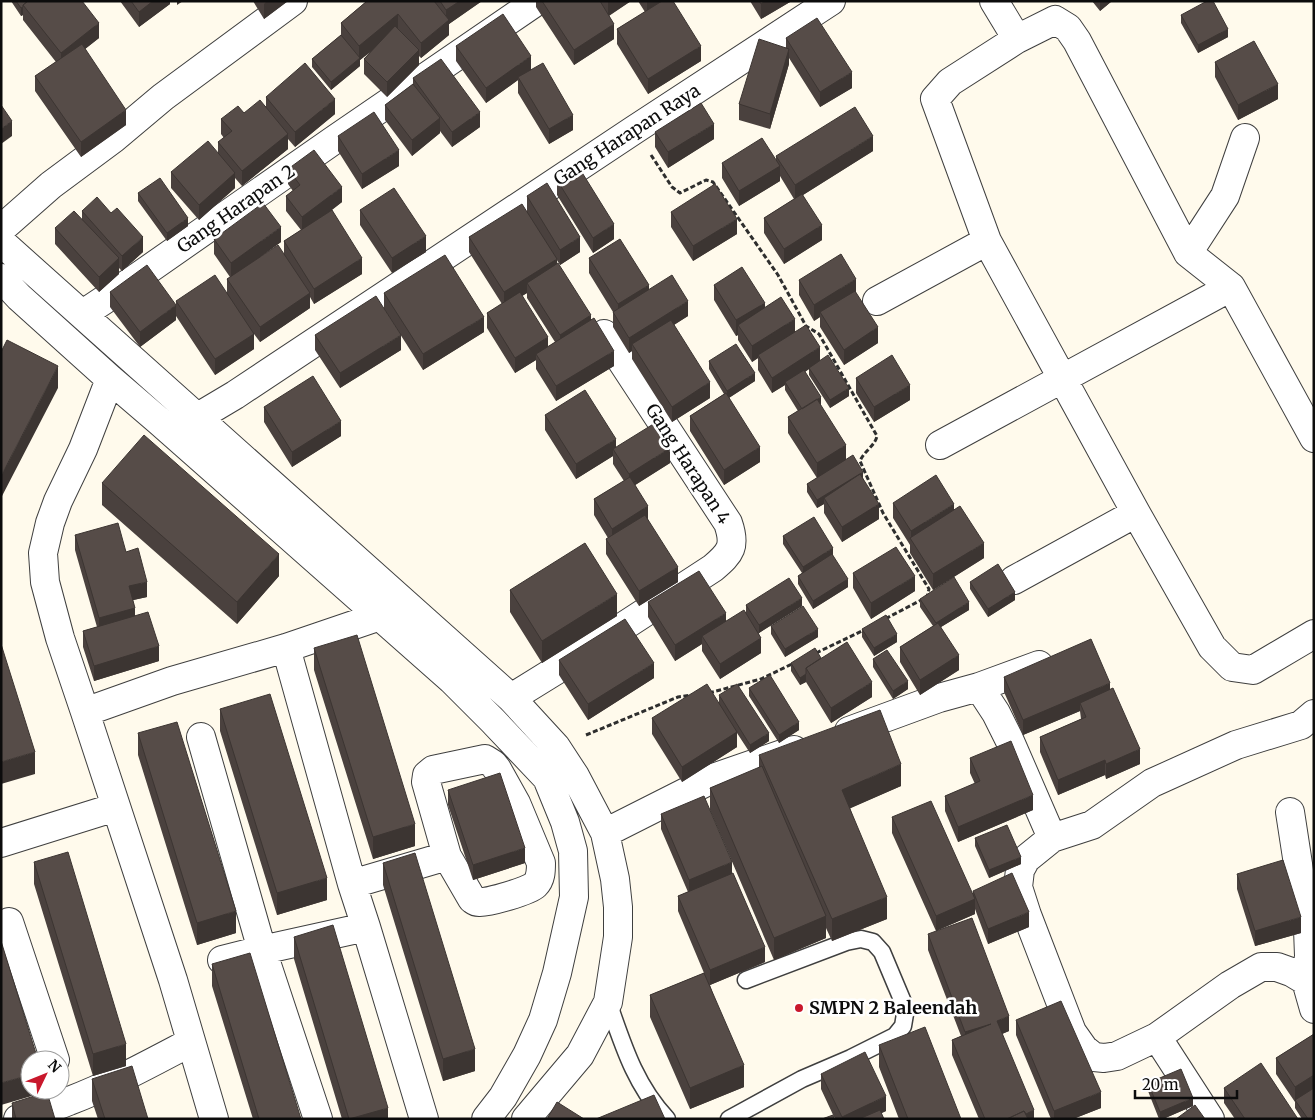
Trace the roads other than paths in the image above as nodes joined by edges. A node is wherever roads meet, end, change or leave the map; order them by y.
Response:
1 (293, 1) edge
2 (537, 1) edge
3 (831, 1) edge
4 (994, 1) edge
5 (1017, 39) junction
6 (1245, 138) dead end
7 (1, 229) edge
8 (987, 241) junction
9 (1, 242) edge
10 (1188, 253) junction
11 (1, 278) edge
12 (1231, 287) junction
13 (877, 301) dead end
14 (82, 314) junction
15 (604, 334) edge
16 (110, 379) junction
17 (1063, 379) junction
18 (198, 418) junction
19 (1314, 438) edge
20 (940, 446) dead end
21 (1136, 513) junction
22 (1014, 580) dead end
23 (380, 616) junction
24 (1314, 634) edge
25 (286, 648) junction
26 (1058, 658) edge
27 (979, 687) junction
28 (511, 698) junction
29 (85, 712) junction
30 (1314, 714) edge
31 (202, 737) dead end
32 (116, 807) junction
33 (1290, 812) dead end
34 (604, 833) junction
35 (1052, 838) junction
36 (1, 843) edge
37 (447, 856) junction
38 (352, 884) junction
39 (9, 922) dead end
40 (366, 927) junction
41 (262, 950) junction
42 (222, 960) edge
43 (746, 980) dead end
44 (1306, 981) junction
45 (608, 1002) junction
46 (1314, 1009) edge
47 (1157, 1037) junction
48 (192, 1042) junction
49 (52, 1050) edge
50 (72, 1110) edge
51 (18, 1119) edge
52 (214, 1119) edge
53 (318, 1119) edge
54 (424, 1119) edge
55 (486, 1119) edge
56 (526, 1119) edge
57 (667, 1119) edge
58 (729, 1119) edge
59 (1210, 1119) edge

1 - 7 street
2 - 14 street, Gang Harapan 2
3 - 18 street, Gang Harapan Raya
4 - 5 street
5 - 8 street
5 - 10 street
6 - 10 street
8 - 13 street
8 - 17 street
9 - 14 street
10 - 12 street
11 - 16 street
12 - 17 street
12 - 19 street
14 - 18 street
15 - 28 street, Gang Harapan 4
16 - 23 street
16 - 29 street
17 - 20 street
17 - 21 street
18 - 28 street
21 - 22 street
21 - 24 street
23 - 25 street
23 - 55 street
25 - 29 street
25 - 38 street
26 - 27 street
27 - 34 street
27 - 35 street
28 - 34 street
29 - 32 street
30 - 35 street
31 - 41 street
32 - 36 street
32 - 48 street
33 - 44 street
34 - 45 street
35 - 47 street
37 - 37 street
37 - 38 street
38 - 40 street
39 - 49 street
40 - 41 street
40 - 54 street
41 - 42 street
41 - 53 street
43 - 58 lane
44 - 46 street
44 - 47 street
45 - 56 street
45 - 57 lane
47 - 59 street
48 - 50 street
48 - 52 street
50 - 51 street

